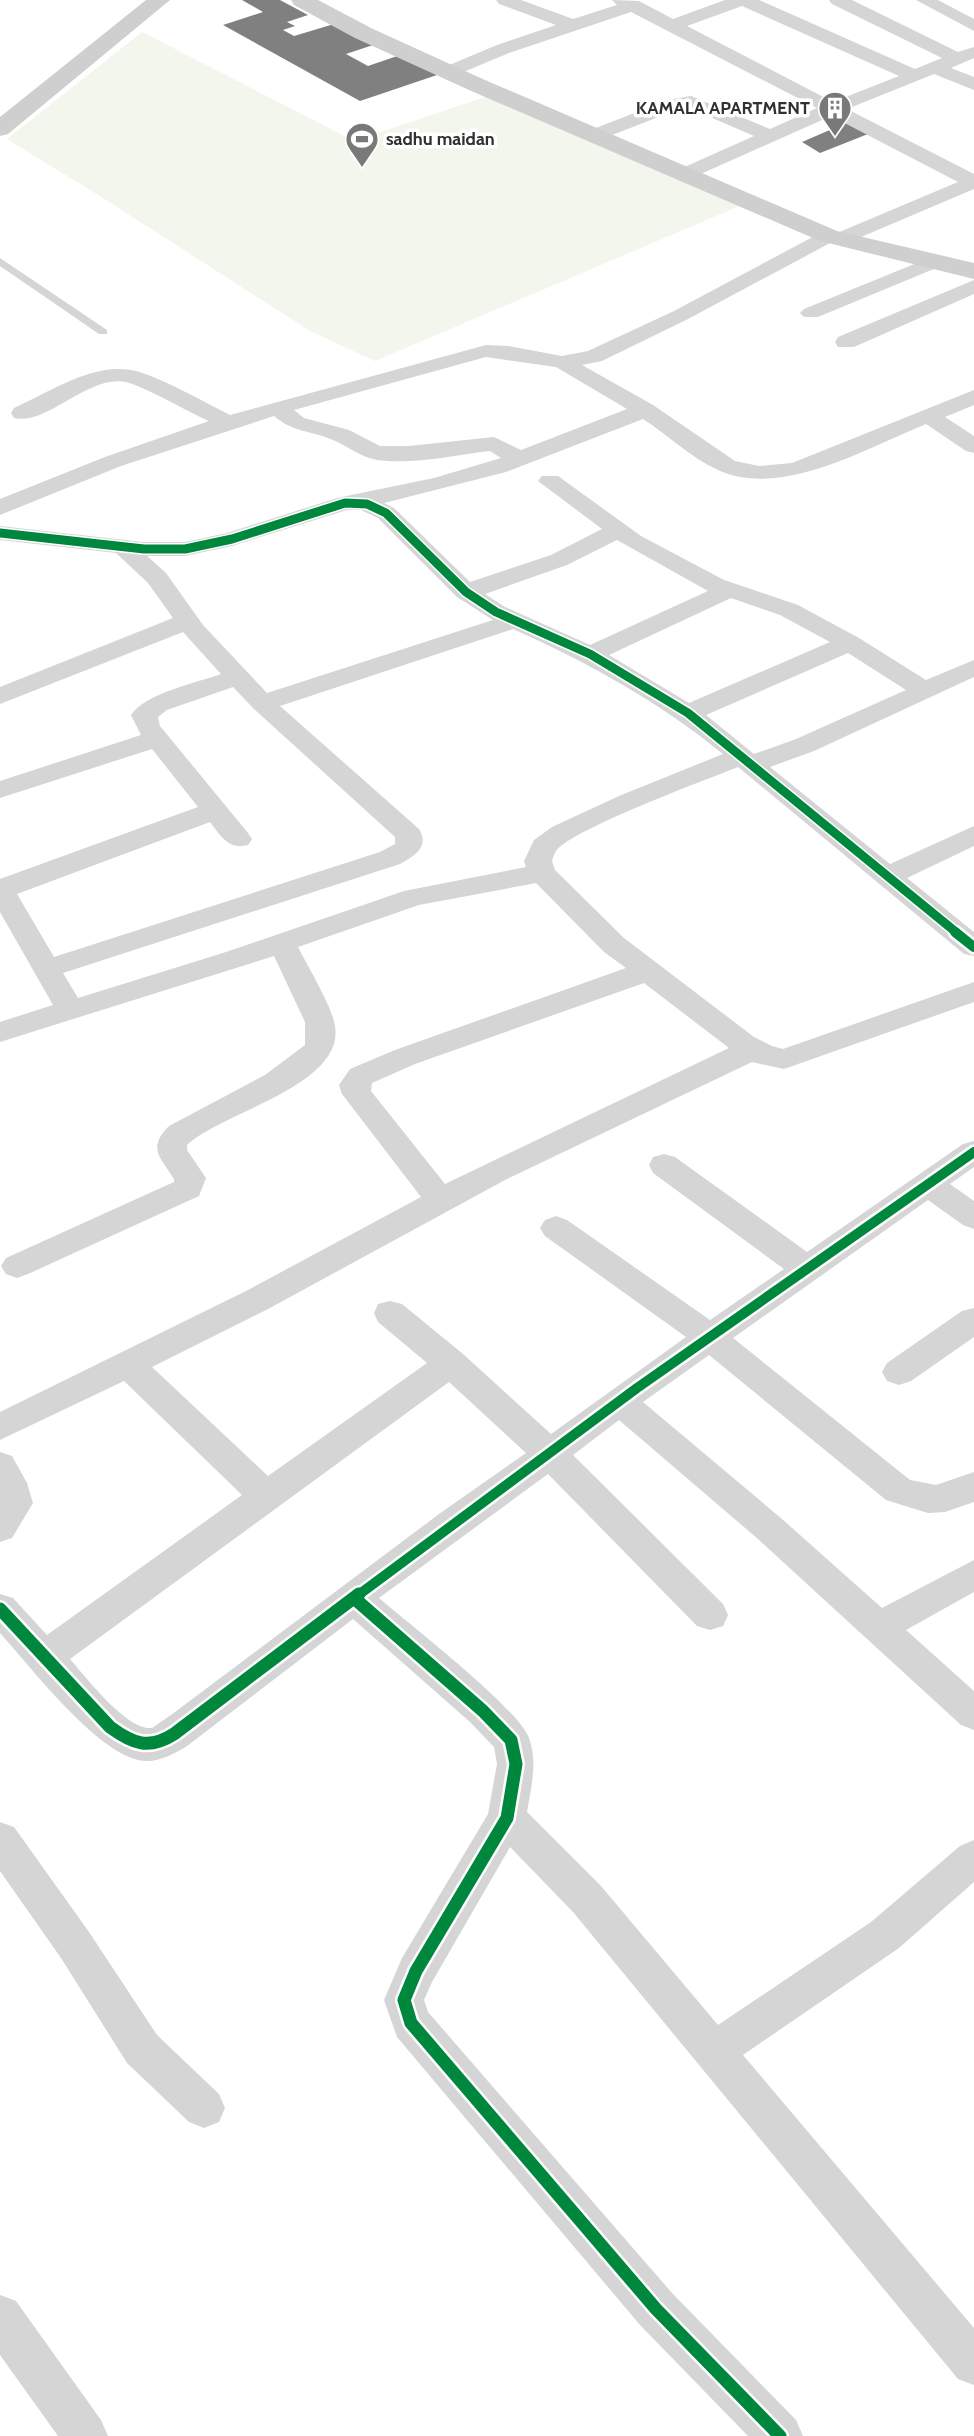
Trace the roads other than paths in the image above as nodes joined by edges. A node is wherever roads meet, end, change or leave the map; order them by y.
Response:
1 (159, 0) edge
2 (302, 0) edge
3 (505, 0) edge
4 (743, 0) edge
5 (838, 0) edge
6 (925, 0) edge
7 (627, 3) edge
8 (974, 6) edge
9 (951, 14) junction
10 (673, 24) junction
11 (575, 26) junction
12 (974, 26) edge
13 (966, 56) edge
14 (935, 68) junction
15 (448, 72) junction
16 (915, 75) junction
17 (974, 84) edge
18 (834, 108) junction
19 (1, 127) edge
20 (596, 135) junction
21 (769, 136) junction
22 (687, 173) junction
23 (974, 182) edge
24 (834, 237) junction
25 (0, 261) edge
26 (934, 262) junction
27 (974, 271) edge
28 (974, 286) edge
29 (811, 313) dead end
30 (103, 332) dead end
31 (846, 342) dead end
32 (562, 362) junction
33 (974, 397) edge
34 (277, 407) junction
35 (645, 410) junction
36 (22, 413) dead end
37 (929, 416) junction
38 (228, 422) junction
39 (970, 440) edge
40 (520, 459) junction
41 (550, 481) dead end
42 (359, 501) junction
43 (0, 508) edge
44 (619, 530) junction
45 (0, 533) edge
46 (123, 547) junction
47 (729, 590) junction
48 (466, 592) junction
49 (516, 620) junction
50 (187, 621) junction
51 (850, 643) junction
52 (590, 654) junction
53 (974, 668) edge
54 (238, 676) junction
55 (936, 685) junction
56 (0, 696) edge
57 (974, 696) edge
58 (262, 703) junction
59 (688, 713) junction
60 (158, 738) junction
61 (747, 760) junction
62 (0, 790) edge
63 (216, 810) junction
64 (974, 835) edge
65 (238, 839) dead end
66 (542, 873) junction
67 (888, 876) junction
68 (0, 889) edge
69 (282, 943) junction
70 (974, 947) edge
71 (46, 969) junction
72 (648, 971) junction
73 (974, 992) edge
74 (70, 1010) junction
75 (0, 1032) edge
76 (753, 1049) junction
77 (974, 1152) edge
78 (664, 1165) dead end
79 (928, 1184) junction
80 (441, 1201) junction
81 (974, 1217) edge
82 (556, 1228) dead end
83 (17, 1266) dead end
84 (807, 1269) junction
85 (390, 1313) dead end
86 (974, 1320) edge
87 (710, 1337) junction
88 (451, 1363) junction
89 (128, 1364) junction
90 (899, 1372) dead end
91 (619, 1401) junction
92 (0, 1427) edge
93 (551, 1453) junction
94 (0, 1466) edge
95 (974, 1486) edge
96 (266, 1496) junction
97 (0, 1528) edge
98 (974, 1575) edge
99 (354, 1598) junction
100 (0, 1609) edge
101 (710, 1615) dead end
102 (880, 1627) junction
103 (44, 1657) junction
104 (974, 1714) edge
105 (507, 1818) junction
106 (0, 1839) edge
107 (974, 1858) edge
108 (715, 2050) junction
109 (204, 2108) dead end
110 (0, 2317) edge
111 (974, 2363) edge
112 (766, 2431) edge
113 (85, 2436) edge

1 - 19 street
2 - 15 street
3 - 11 street
4 - 10 street
4 - 16 street
5 - 13 street
6 - 9 street
7 - 10 street
7 - 11 street
8 - 9 street
9 - 12 street
10 - 18 street
11 - 15 street
13 - 14 street
14 - 16 street
14 - 17 street
15 - 20 street
16 - 18 street
18 - 21 street
18 - 23 street
20 - 21 street
20 - 22 street
21 - 22 street
22 - 24 street
23 - 24 street
24 - 26 street
24 - 32 street
25 - 30 lane
26 - 27 street
26 - 29 street
28 - 31 street
32 - 34 street
32 - 35 street
33 - 37 street
34 - 38 street
34 - 40 street
35 - 37 street
35 - 40 street
36 - 38 street
37 - 39 street
38 - 43 street
40 - 42 street
41 - 44 street
42 - 46 street
42 - 48 street
44 - 47 street
44 - 48 street
45 - 46 street
46 - 50 street
47 - 51 street
47 - 52 street
48 - 49 street
49 - 52 street
49 - 58 street
50 - 54 street
50 - 56 street
51 - 55 street
51 - 59 street
52 - 59 street
53 - 55 street
54 - 58 street
54 - 60 street
55 - 57 street
55 - 61 street
58 - 71 street
59 - 61 street
60 - 62 street
60 - 63 street
61 - 66 street
61 - 67 street
63 - 65 street
63 - 68 street
64 - 67 street
66 - 69 street
66 - 72 street
67 - 70 street
68 - 71 street
69 - 74 street
69 - 83 street
71 - 74 street
72 - 76 street
72 - 80 street
73 - 76 street
74 - 75 street
76 - 80 street
77 - 79 street
78 - 84 street
79 - 81 street
79 - 84 street
80 - 89 street
82 - 87 street
84 - 87 street
85 - 88 street
86 - 90 street
87 - 91 street
87 - 95 street
88 - 93 street
88 - 96 street
89 - 92 street
89 - 96 street
91 - 93 street
91 - 102 street
93 - 99 street
93 - 101 street
94 - 97 street
96 - 103 street
98 - 102 street
99 - 103 street
99 - 105 street
100 - 103 street
102 - 104 street
105 - 108 street
105 - 112 street
106 - 109 street
107 - 108 street
108 - 111 street
110 - 113 street

